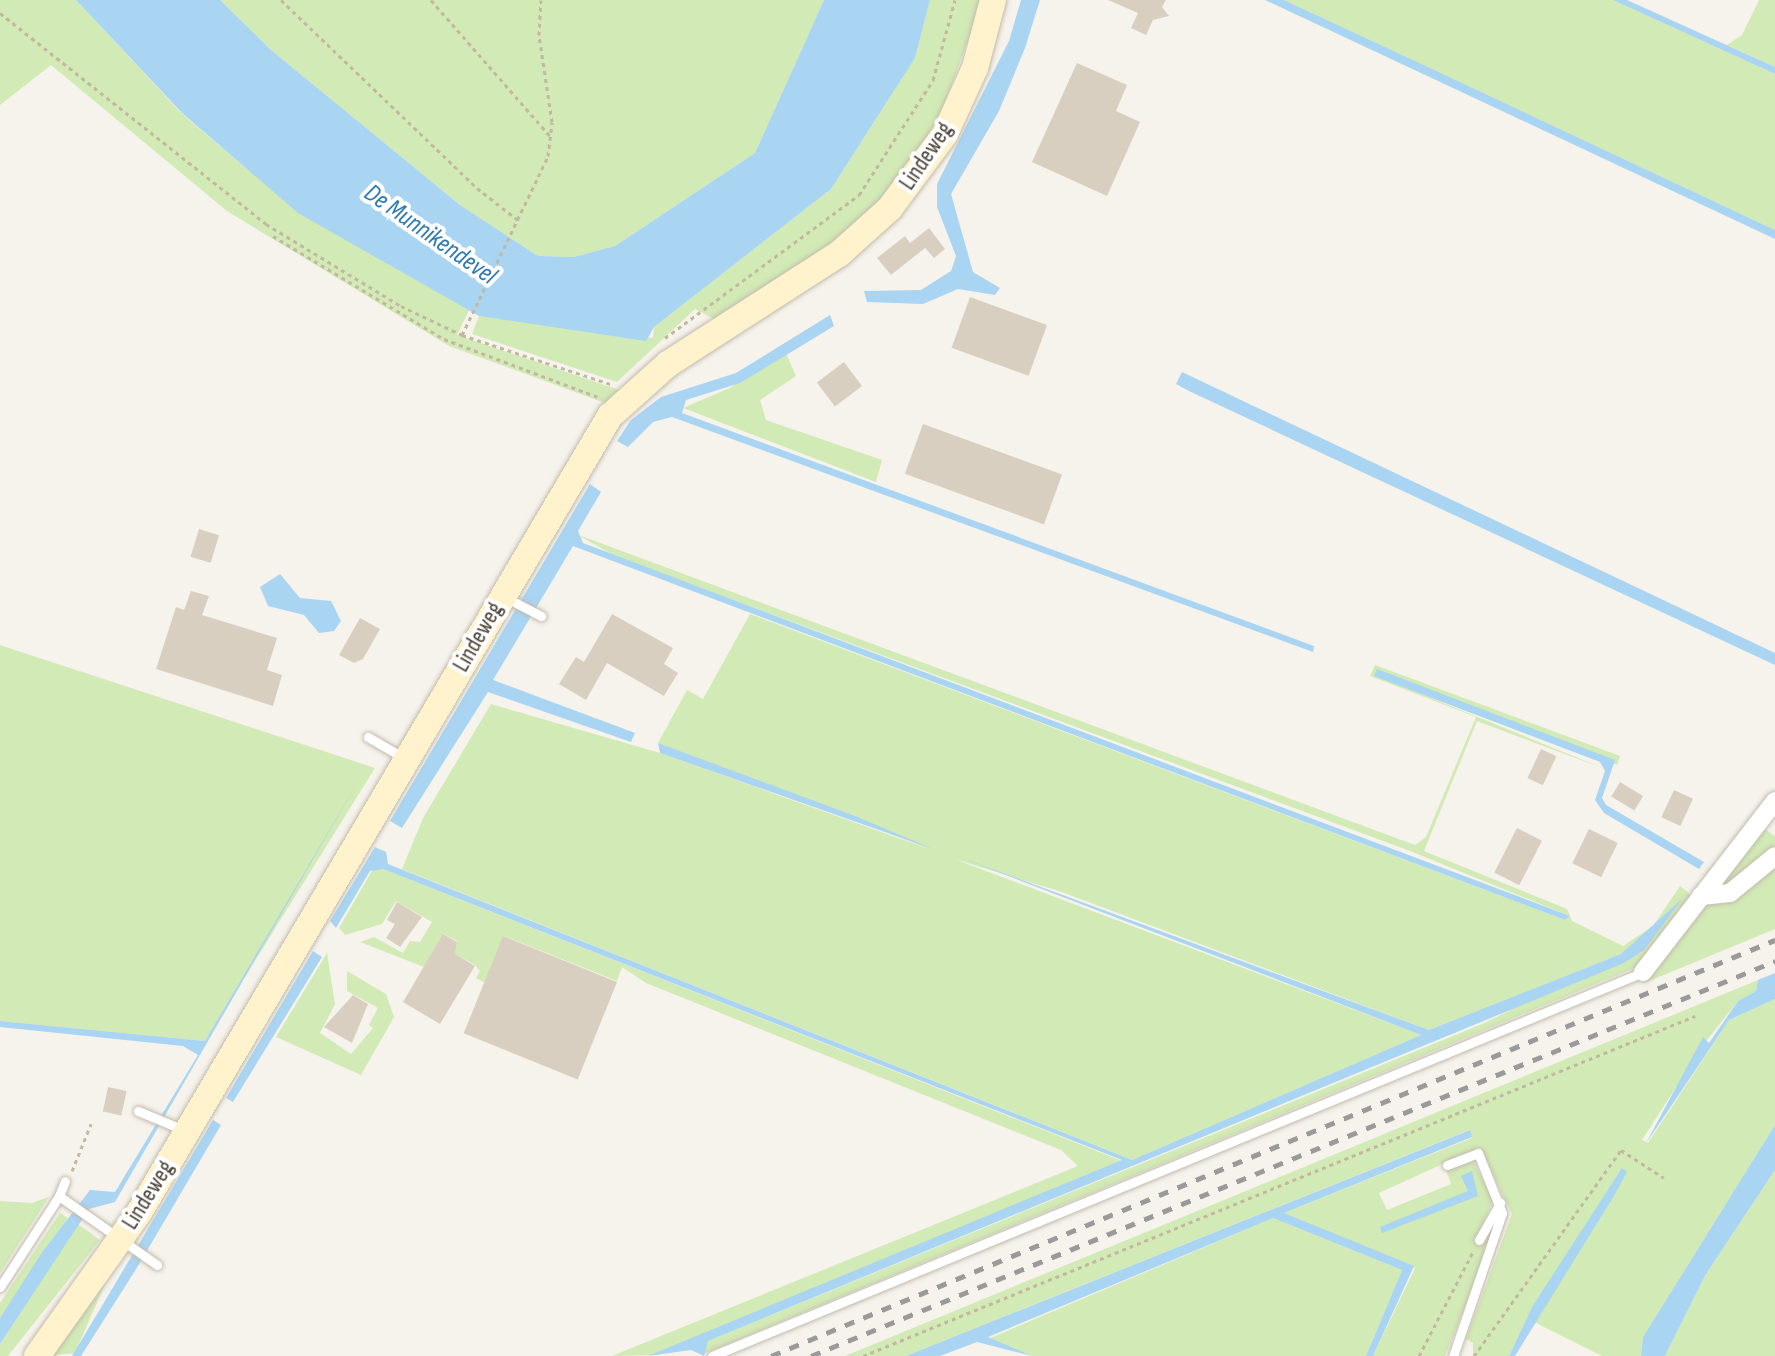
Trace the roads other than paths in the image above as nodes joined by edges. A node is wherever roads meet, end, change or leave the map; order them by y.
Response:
1 (993, 0) edge
2 (510, 600) junction
3 (538, 615) dead end
4 (368, 737) dead end
5 (406, 759) junction
6 (1775, 801) edge
7 (1775, 856) edge
8 (1701, 896) junction
9 (1643, 972) joint
10 (138, 1111) dead end
11 (181, 1129) junction
12 (1447, 1165) dead end
13 (65, 1181) road end
14 (59, 1196) junction
15 (1500, 1203) junction
16 (1479, 1240) road end
17 (128, 1243) junction
18 (154, 1262) dead end
19 (0, 1287) edge
20 (713, 1355) edge
21 (37, 1356) edge
22 (1453, 1356) edge

1 - 2 main road, Lindeweg
2 - 3 lane
2 - 5 main road, Lindeweg
4 - 5 lane
5 - 11 main road, Lindeweg
6 - 8 street
7 - 8 street
8 - 9 street
9 - 20 lane
10 - 11 lane
11 - 17 main road, Lindeweg
12 - 15 lane
13 - 14 lane
14 - 17 lane
14 - 19 lane
15 - 16 lane
15 - 22 lane
17 - 18 lane
17 - 21 main road, Lindeweg

